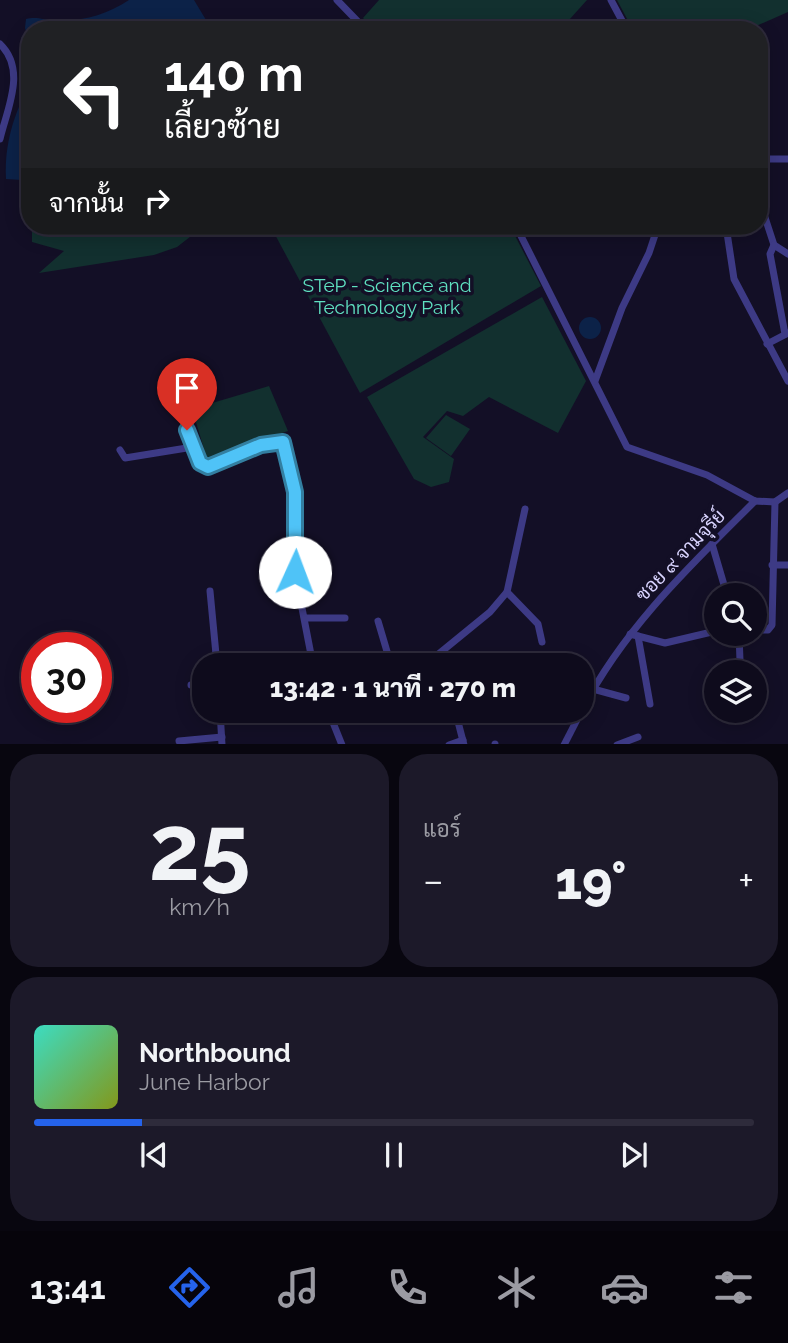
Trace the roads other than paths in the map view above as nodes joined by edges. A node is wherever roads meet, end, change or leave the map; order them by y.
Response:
1 (337, 0) edge
2 (611, 0) edge
3 (357, 21) edge
4 (622, 21) edge
5 (0, 44) edge
6 (0, 139) edge
7 (768, 159) edge
8 (788, 159) edge
9 (768, 227) edge
10 (521, 235) edge
11 (655, 235) edge
12 (727, 235) edge
13 (774, 245) junction
14 (788, 254) edge
15 (786, 334) edge
16 (767, 345) junction
17 (596, 381) junction
18 (788, 381) edge
19 (187, 430) dead end
20 (193, 447) junction
21 (120, 450) dead end
22 (788, 493) edge
23 (755, 501) junction
24 (775, 502) junction
25 (525, 509) dead end
26 (712, 544) junction
27 (772, 565) junction
28 (788, 565) edge
29 (723, 583) edge
30 (210, 591) dead end
31 (508, 592) junction
32 (305, 618) junction
33 (345, 618) dead end
34 (378, 621) dead end
35 (767, 631) edge
36 (704, 633) edge
37 (634, 635) junction
38 (542, 642) dead end
39 (216, 653) edge
40 (311, 653) edge
41 (387, 653) edge
42 (440, 653) edge
43 (594, 687) edge
44 (594, 688) edge
45 (626, 698) dead end
46 (650, 704) dead end
47 (221, 723) edge
48 (333, 723) edge
49 (459, 723) edge
50 (575, 723) edge
51 (638, 737) dead end
52 (179, 741) dead end
53 (222, 741) edge
54 (464, 742) edge
55 (340, 744) edge
56 (449, 744) edge
57 (564, 744) edge
58 (617, 744) edge

1 - 3 street
2 - 4 street
5 - 6 street
7 - 8 street
9 - 13 street
10 - 17 street
11 - 17 street
12 - 16 street
13 - 14 street
13 - 15 street
15 - 16 street
16 - 18 street
17 - 23 street
19 - 20 street
20 - 21 street
20 - 32 street
22 - 24 street
23 - 24 street
23 - 26 street, ซอย ๙ จามจุรีย์
24 - 27 street
25 - 31 street
26 - 29 street
26 - 37 street, ซอย ๙ จามจุรีย์
27 - 28 street
27 - 35 street
30 - 39 street
31 - 38 street
31 - 42 street
32 - 33 street
32 - 40 street
34 - 41 street
36 - 37 street
37 - 43 street, ซอย ๙ จามจุรีย์
37 - 46 street
44 - 45 street
47 - 53 street
48 - 55 street
49 - 54 street
50 - 57 street, ซอย ๙ จามจุรีย์
51 - 58 street
52 - 53 street
54 - 56 street

